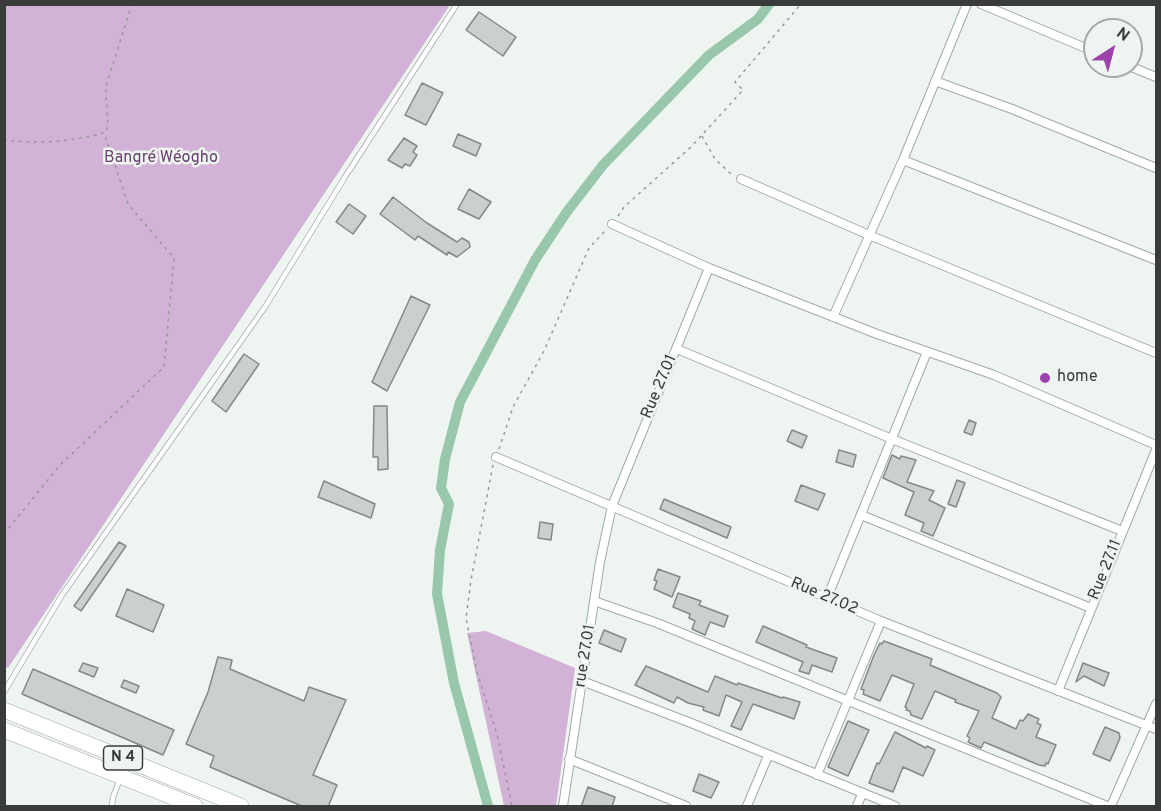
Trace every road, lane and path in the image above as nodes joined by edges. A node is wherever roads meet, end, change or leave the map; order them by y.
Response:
1 (132, 4) edge
2 (458, 4) edge
3 (801, 4) edge
4 (967, 4) edge
5 (981, 4) edge
6 (1083, 47) edge
7 (935, 81) junction
8 (104, 133) junction
9 (701, 135) junction
10 (4, 140) edge
11 (903, 160) junction
12 (1156, 168) edge
13 (741, 179) joint
14 (612, 224) junction
15 (869, 235) junction
16 (1156, 260) edge
17 (709, 268) junction
18 (833, 317) junction
19 (677, 350) junction
20 (927, 352) junction
21 (1156, 353) edge
22 (892, 439) junction
23 (1156, 445) edge
24 (1156, 450) edge
25 (496, 457) junction
26 (612, 506) junction
27 (861, 515) junction
28 (1122, 531) junction
29 (4, 534) edge
30 (827, 598) junction
31 (594, 601) junction
32 (1091, 608) junction
33 (881, 621) junction
34 (582, 681) junction
35 (7, 684) edge
36 (1058, 691) junction
37 (4, 692) edge
38 (848, 701) junction
39 (1156, 704) edge
40 (4, 710) edge
41 (1152, 727) edge
42 (4, 730) edge
43 (768, 756) junction
44 (569, 759) junction
45 (817, 776) junction
46 (121, 777) junction
47 (862, 794) junction
48 (112, 807) edge
49 (195, 807) edge
50 (241, 807) edge
51 (512, 807) edge
52 (563, 807) edge
53 (686, 807) edge
54 (747, 807) edge
55 (857, 807) edge
56 (895, 807) edge
57 (1109, 807) edge

1 - 8 path
2 - 35 lane
3 - 9 path
4 - 7 street
5 - 6 street
7 - 11 street
7 - 12 street
8 - 10 path
8 - 29 path
9 - 13 path
9 - 14 path
11 - 15 street
11 - 16 street
13 - 15 street
14 - 17 street
14 - 25 path
15 - 18 street
15 - 21 street
17 - 18 street
17 - 19 street, Rue 27.01
18 - 20 street
19 - 22 street
19 - 26 street, Rue 27.01
20 - 22 street
20 - 23 street
22 - 27 street
22 - 28 street
24 - 28 street, Rue 27.11
25 - 26 street, Rue 27.02
25 - 51 path
26 - 30 street, Rue 27.02
26 - 31 street, rue 27.01
27 - 30 street
27 - 32 street
28 - 32 street, Rue 27.11
30 - 33 street, Rue 27.02
31 - 34 street, rue 27.01
31 - 38 street
32 - 36 street, Rue 27.11
33 - 36 street, Rue 27.02
33 - 38 street
34 - 43 street
34 - 44 street, rue 27.01
35 - 37 lane
36 - 41 street, Rue 27.02
38 - 45 street
38 - 57 street
39 - 41 street
40 - 50 highway, N 4
41 - 57 street
42 - 46 highway, N 4
43 - 45 street
43 - 54 street
44 - 52 street, rue 27.01
44 - 53 street
45 - 47 street
46 - 48 lane
46 - 49 highway, N 4
47 - 55 street
47 - 56 street

